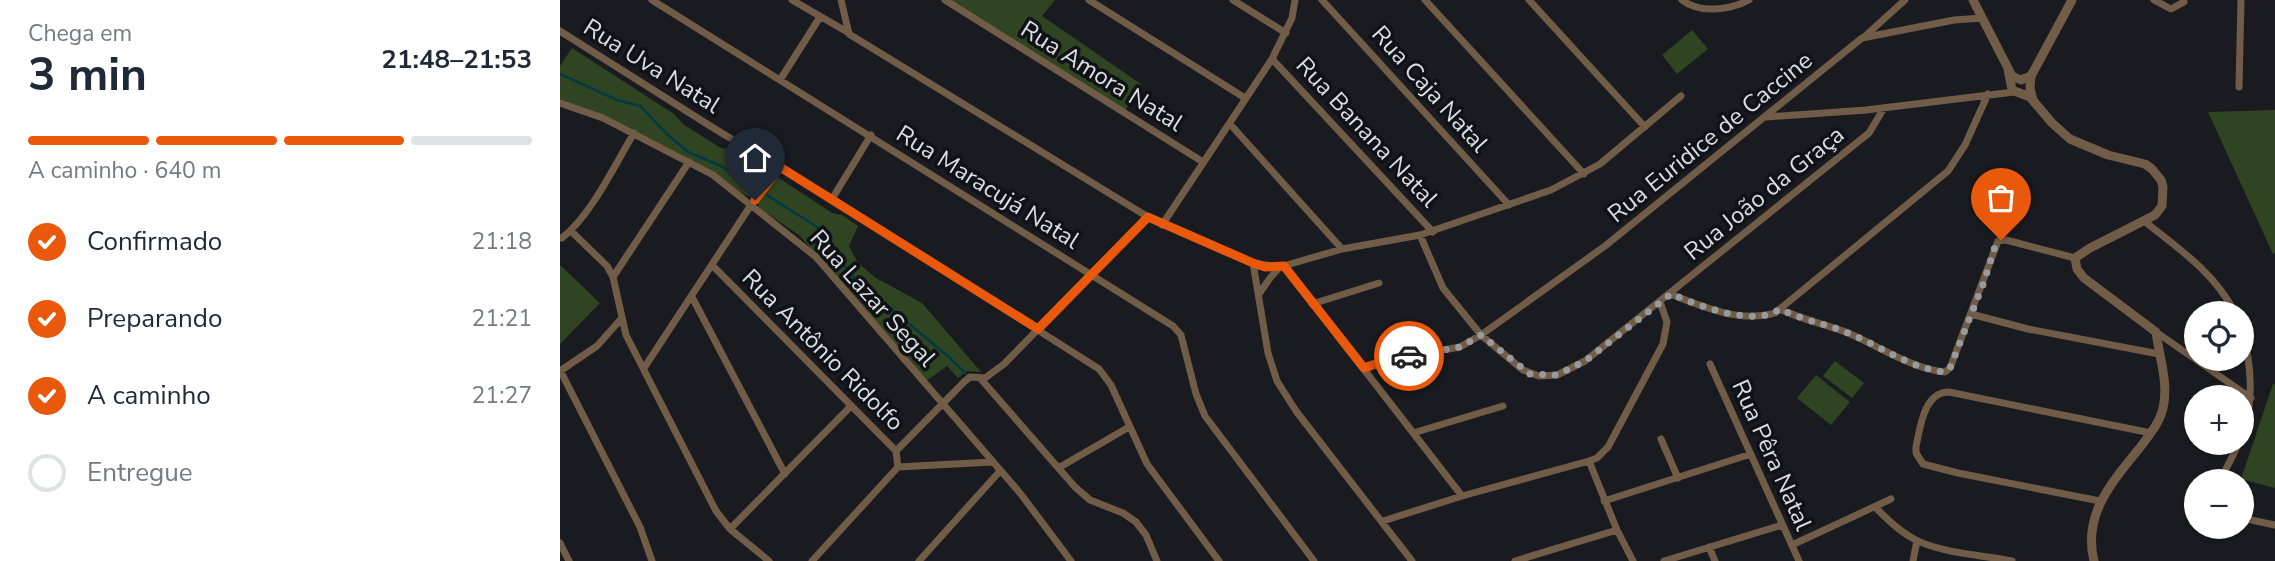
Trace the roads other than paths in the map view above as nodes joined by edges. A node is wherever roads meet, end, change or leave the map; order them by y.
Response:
1 (652, 0) edge
2 (792, 0) edge
3 (841, 0) edge
4 (945, 0) edge
5 (1089, 0) edge
6 (1233, 0) edge
7 (1296, 0) edge
8 (1322, 0) edge
9 (1425, 0) edge
10 (1529, 0) edge
11 (1682, 0) edge
12 (1749, 0) edge
13 (1905, 0) edge
14 (1973, 0) edge
15 (2072, 0) edge
16 (2154, 0) edge
17 (2241, 0) edge
18 (2184, 2) edge
19 (820, 18) junction
20 (1983, 18) junction
21 (560, 31) edge
22 (1286, 33) junction
23 (849, 34) junction
24 (1862, 38) junction
25 (1272, 59) junction
26 (2008, 69) junction
27 (2031, 76) junction
28 (780, 80) junction
29 (2239, 87) dead end
30 (2022, 92) junction
31 (1987, 94) junction
32 (1681, 96) dead end
33 (1245, 98) junction
34 (561, 105) edge
35 (1884, 108) junction
36 (1765, 117) junction
37 (1230, 124) junction
38 (1645, 127) junction
39 (634, 133) junction
40 (871, 135) junction
41 (690, 162) junction
42 (1203, 162) junction
43 (779, 168) junction
44 (1584, 174) junction
45 (832, 199) junction
46 (753, 203) junction
47 (1509, 205) junction
48 (1148, 217) junction
49 (2144, 221) junction
50 (1162, 225) junction
51 (571, 231) junction
52 (1433, 232) junction
53 (1420, 235) junction
54 (562, 238) dead end
55 (1342, 249) junction
56 (2075, 258) junction
57 (1253, 263) junction
58 (712, 265) junction
59 (1282, 267) junction
60 (1090, 275) junction
61 (613, 277) junction
62 (1379, 283) dead end
63 (1259, 294) junction
64 (1671, 294) junction
65 (692, 297) junction
66 (2229, 301) edge
67 (1660, 302) junction
68 (1312, 303) junction
69 (1780, 309) junction
70 (1971, 314) junction
71 (621, 319) junction
72 (1038, 329) junction
73 (2155, 332) junction
74 (1481, 335) junction
75 (2159, 354) junction
76 (1710, 364) dead end
77 (644, 368) junction
78 (1364, 368) junction
79 (560, 370) edge
80 (980, 378) junction
81 (2232, 385) edge
82 (943, 404) junction
83 (851, 406) junction
84 (1503, 406) dead end
85 (1129, 426) junction
86 (1413, 433) junction
87 (2151, 433) junction
88 (1661, 439) dead end
89 (896, 451) junction
90 (1751, 454) junction
91 (1589, 461) junction
92 (992, 462) junction
93 (898, 467) junction
94 (1060, 467) junction
95 (1000, 471) junction
96 (785, 474) junction
97 (1678, 478) junction
98 (1462, 496) junction
99 (1891, 499) dead end
100 (1604, 500) junction
101 (2100, 501) junction
102 (1875, 507) junction
103 (2254, 520) edge
104 (1383, 521) junction
105 (2275, 524) edge
106 (1783, 525) junction
107 (730, 529) junction
108 (1617, 530) junction
109 (1917, 541) junction
110 (560, 543) edge
111 (1792, 545) junction
112 (1709, 547) junction
113 (569, 561) edge
114 (652, 561) edge
115 (769, 561) edge
116 (812, 561) edge
117 (919, 561) edge
118 (1071, 561) edge
119 (1157, 561) edge
120 (1219, 561) edge
121 (1314, 561) edge
122 (1412, 561) edge
123 (1515, 561) edge
124 (1633, 561) edge
125 (1664, 561) edge
126 (1715, 561) edge
127 (1799, 561) edge
128 (1913, 561) edge
129 (2011, 561) edge
130 (2094, 561) edge

1 - 28 street, Rua Maracujá Natal
2 - 19 street
3 - 23 street
4 - 42 street, Rua Amora Natal
5 - 33 street
6 - 22 street
7 - 22 street
8 - 47 street, Rua Caja Natal
9 - 44 street
10 - 38 street
11 - 12 street
13 - 24 street
14 - 20 street
15 - 27 street
16 - 18 street
17 - 29 street
19 - 23 street
19 - 28 street
20 - 24 street, Rua Euridice de Caccine
20 - 26 street
21 - 43 street, Rua Uva Natal
22 - 25 street
23 - 48 street
24 - 36 street, Rua Euridice de Caccine
25 - 33 street
25 - 52 street, Rua Banana Natal
26 - 27 street
26 - 30 street
27 - 30 street
28 - 40 street, Rua Maracujá Natal
30 - 31 street
30 - 49 street
31 - 35 street
31 - 69 street
32 - 38 street
33 - 37 street
34 - 39 street, Rua Lazar Segal
35 - 36 street
35 - 64 street, Rua João da Graça
36 - 74 street, Rua Euridice de Caccine
37 - 42 street
37 - 55 street
38 - 44 street
39 - 41 street, Rua Lazar Segal
39 - 51 street
40 - 45 street
40 - 60 street, Rua Maracujá Natal
41 - 46 street, Rua Lazar Segal
41 - 61 street
42 - 50 street
43 - 45 street, Rua Uva Natal
43 - 46 street
44 - 47 street
45 - 72 street, Rua Uva Natal
46 - 58 street
46 - 82 street, Rua Lazar Segal
47 - 52 street
48 - 50 street
48 - 60 street
49 - 56 street
49 - 66 street
50 - 57 street
51 - 54 street
51 - 61 street
52 - 53 street
53 - 55 street
53 - 74 street, Rua João da Graça
55 - 59 street
56 - 70 street
56 - 73 street
57 - 59 street
57 - 63 street
58 - 65 street
58 - 83 street, Rua Antônio Ridolfo
59 - 63 street
59 - 68 street
60 - 72 street
60 - 121 street, Rua Maracujá Natal
61 - 71 street
62 - 68 street
63 - 104 street
64 - 67 street, Rua João da Graça
64 - 69 street
65 - 77 street
65 - 96 street
67 - 74 street, Rua João da Graça
67 - 91 street
68 - 78 street
69 - 70 street
70 - 75 street
71 - 77 street
71 - 79 street
72 - 80 street
72 - 85 street, Rua Uva Natal
73 - 75 street
73 - 81 street
74 - 78 street, Rua Euridice de Caccine
75 - 87 street
76 - 90 street, Rua Pêra Natal
77 - 107 street
78 - 86 street
79 - 114 street
80 - 82 street
80 - 94 street
82 - 89 street
82 - 92 street, Rua Lazar Segal
83 - 89 street, Rua Antônio Ridolfo
83 - 96 street
84 - 86 street
85 - 94 street
85 - 120 street, Rua Uva Natal
86 - 98 street
87 - 101 street
87 - 101 street
88 - 97 street
89 - 93 street, Rua Antônio Ridolfo
90 - 97 street
90 - 106 street, Rua Pêra Natal
91 - 98 street
91 - 100 street
92 - 93 street
92 - 95 street, Rua Lazar Segal
93 - 116 street
94 - 119 street
95 - 117 street
95 - 118 street, Rua Lazar Segal
96 - 107 street
97 - 100 street
98 - 104 street
99 - 102 street
100 - 108 street
101 - 130 street
102 - 109 street
102 - 111 street
103 - 105 street
104 - 122 street
106 - 111 street, Rua Pêra Natal
106 - 112 street
107 - 115 street
108 - 123 street
108 - 124 street
109 - 128 street
109 - 129 street
110 - 113 street
111 - 127 street, Rua Pêra Natal
112 - 125 street
112 - 126 street

